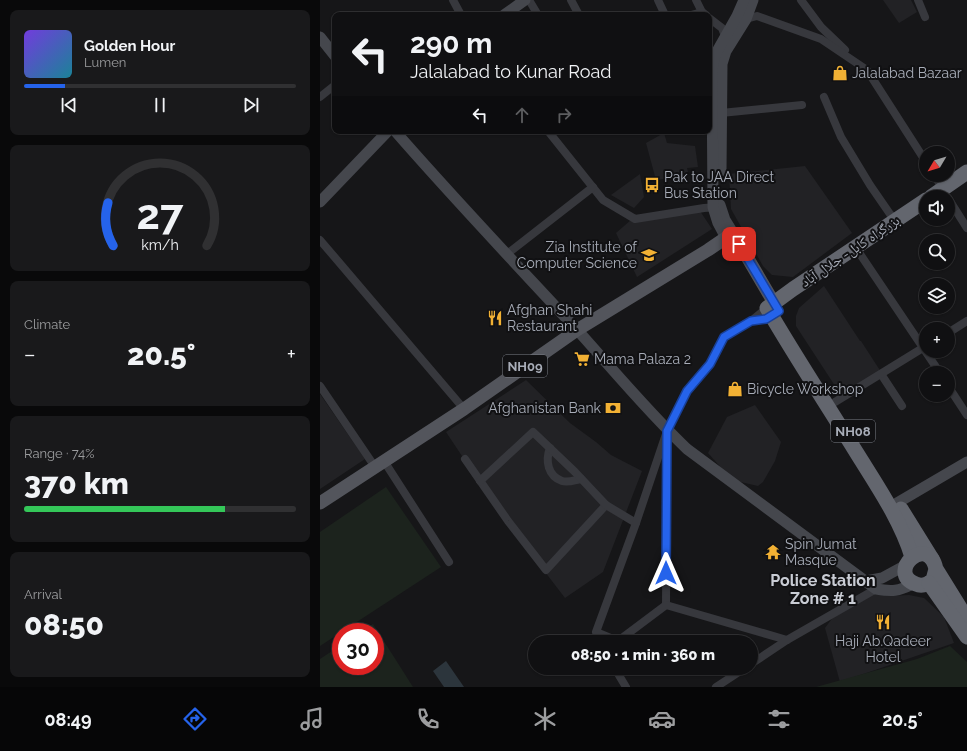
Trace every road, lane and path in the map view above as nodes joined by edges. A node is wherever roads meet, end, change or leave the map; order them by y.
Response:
1 (453, 0) edge
2 (525, 0) edge
3 (529, 0) edge
4 (571, 0) edge
5 (658, 0) edge
6 (696, 0) edge
7 (744, 0) edge
8 (753, 0) edge
9 (801, 0) edge
10 (918, 0) edge
11 (459, 12) edge
12 (508, 12) edge
13 (536, 12) edge
14 (577, 12) edge
15 (664, 12) edge
16 (703, 12) edge
17 (926, 17) dead end
18 (741, 18) junction
19 (712, 20) edge
20 (725, 36) junction
21 (320, 37) edge
22 (332, 52) edge
23 (867, 70) junction
24 (332, 87) edge
25 (320, 97) edge
26 (824, 97) dead end
27 (802, 105) dead end
28 (721, 113) junction
29 (385, 134) edge
30 (398, 134) edge
31 (550, 134) edge
32 (919, 151) edge
33 (967, 172) edge
34 (967, 183) edge
35 (593, 187) junction
36 (949, 190) edge
37 (954, 190) edge
38 (320, 202) edge
39 (919, 205) edge
40 (717, 207) junction
41 (955, 212) edge
42 (919, 216) edge
43 (898, 220) junction
44 (967, 228) edge
45 (729, 236) junction
46 (320, 240) edge
47 (859, 252) junction
48 (507, 254) junction
49 (773, 310) junction
50 (967, 321) edge
51 (955, 329) edge
52 (577, 330) junction
53 (919, 338) edge
54 (919, 351) edge
55 (881, 374) junction
56 (320, 386) edge
57 (955, 397) edge
58 (835, 402) junction
59 (902, 406) dead end
60 (464, 409) junction
61 (967, 415) edge
62 (667, 431) junction
63 (550, 448) junction
64 (465, 460) dead end
65 (967, 462) edge
66 (379, 464) junction
67 (581, 479) junction
68 (480, 481) junction
69 (897, 502) junction
70 (320, 503) edge
71 (606, 506) junction
72 (636, 523) junction
73 (909, 561) junction
74 (450, 562) dead end
75 (934, 564) junction
76 (866, 581) junction
77 (929, 583) junction
78 (913, 584) junction
79 (876, 589) junction
80 (666, 605) junction
81 (965, 610) edge
82 (603, 635) edge
83 (626, 635) edge
84 (967, 636) edge
85 (787, 640) junction
86 (758, 659) edge
87 (619, 675) edge
88 (734, 675) edge
89 (626, 687) edge
90 (716, 687) edge

1 - 11 street
2 - 12 main road
3 - 13 street
4 - 14 street
5 - 15 street
6 - 16 street
7 - 18 main road
8 - 18 main road
9 - 23 street
10 - 17 street
18 - 20 main road
18 - 23 street
18 - 28 main road
19 - 20 street
20 - 40 main road
21 - 22 main road
23 - 32 street
24 - 25 street
26 - 43 street
27 - 28 street
28 - 40 main road
29 - 38 main road
30 - 48 main road
31 - 35 street
33 - 36 highway
34 - 37 highway
35 - 40 street
35 - 48 street
39 - 43 highway, بزرگراه کابل- جلال آباد
40 - 45 main road
41 - 44 street
42 - 47 highway, بزرگراه کابل- جلال آباد
43 - 47 highway, بزرگراه کابل- جلال آباد
45 - 49 main road
45 - 52 main road, NH09
46 - 60 street
47 - 49 highway, بزرگراه کابل- جلال آباد
47 - 53 street
48 - 52 main road
49 - 58 highway, NH08
49 - 62 street
49 - 73 highway, NH08
50 - 51 street
52 - 60 main road, NH09
52 - 62 main road
54 - 55 street
55 - 58 street
55 - 59 street
56 - 66 street
57 - 61 street
58 - 69 highway, NH08
60 - 66 main road, NH09
62 - 72 street
62 - 76 main road
62 - 80 street
63 - 67 street
63 - 67 street
63 - 68 street
64 - 68 street
65 - 69 main road
66 - 70 main road, NH09
66 - 74 street
67 - 71 street
68 - 71 street
69 - 75 highway, NH08
71 - 72 street
72 - 82 street
73 - 75 highway
73 - 76 main road
73 - 78 highway
75 - 77 highway
75 - 81 highway, NH08
76 - 79 main road
77 - 78 highway
77 - 84 highway
78 - 79 main road
79 - 85 street
80 - 83 street
80 - 85 street
85 - 86 street
87 - 89 street
88 - 90 street

